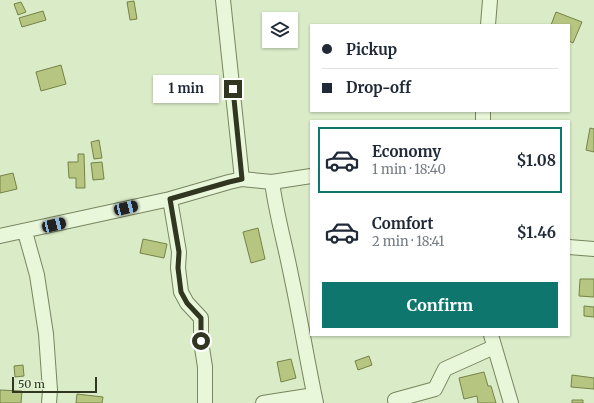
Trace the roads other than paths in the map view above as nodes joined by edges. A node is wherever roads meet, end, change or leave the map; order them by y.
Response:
1 (223, 0) edge
2 (490, 0) edge
3 (488, 24) edge
4 (310, 176) edge
5 (242, 179) junction
6 (272, 182) junction
7 (170, 199) junction
8 (25, 232) junction
9 (0, 236) edge
10 (570, 247) edge
11 (594, 249) edge
12 (492, 341) edge
13 (315, 399) edge
14 (395, 400) dead end
15 (49, 403) edge
16 (205, 403) edge
17 (264, 403) edge
18 (511, 403) edge

1 - 5 street
2 - 3 street
4 - 6 street
5 - 6 street
5 - 7 street
6 - 13 street
7 - 8 street
7 - 16 street
8 - 9 street
8 - 15 street
10 - 11 street
12 - 14 street
12 - 18 street
13 - 17 street

